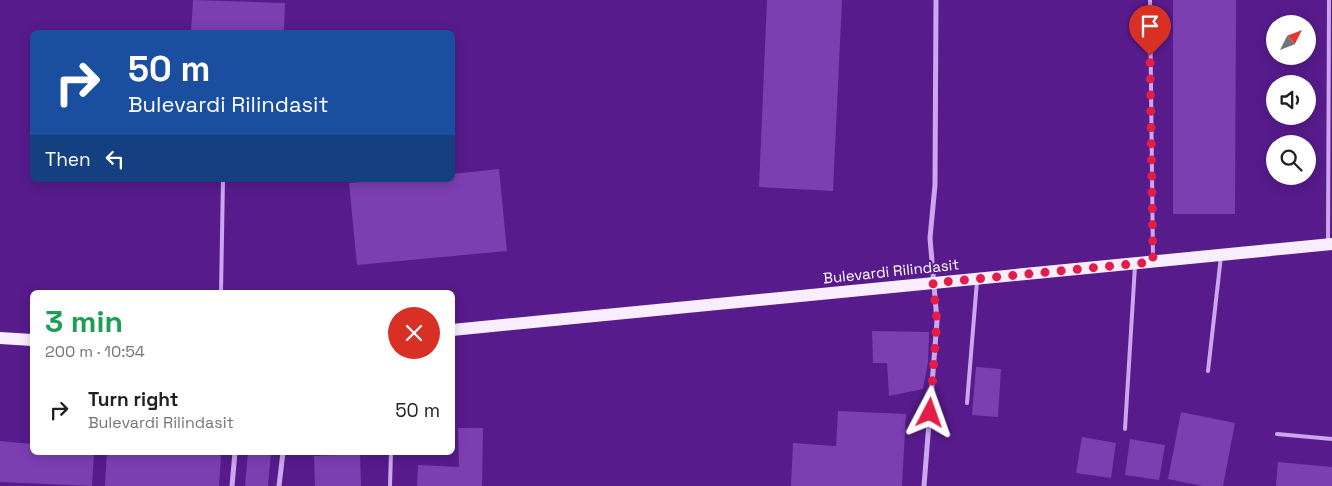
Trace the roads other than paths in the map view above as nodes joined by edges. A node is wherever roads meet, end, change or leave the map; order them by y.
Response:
1 (936, 0) edge
2 (1150, 0) edge
3 (1329, 0) edge
4 (223, 182) edge
5 (1330, 244) edge
6 (1222, 255) junction
7 (1153, 262) junction
8 (1135, 263) junction
9 (977, 279) junction
10 (933, 283) junction
11 (220, 290) edge
12 (455, 330) edge
13 (0, 338) edge
14 (30, 340) edge
15 (1208, 371) dead end
16 (967, 403) dead end
17 (1125, 429) dead end
18 (1277, 434) dead end
19 (1332, 439) edge
20 (235, 455) edge
21 (283, 455) edge
22 (391, 455) edge
23 (232, 486) edge
24 (279, 486) edge
25 (390, 486) edge
26 (924, 486) edge

1 - 10 street
2 - 7 lane
3 - 5 lane
4 - 11 lane
5 - 6 main road, Bulevardi Rilindasit
6 - 7 main road, Bulevardi Rilindasit
6 - 15 lane
7 - 8 main road, Bulevardi Rilindasit
8 - 9 main road, Bulevardi Rilindasit
8 - 17 lane
9 - 10 main road, Bulevardi Rilindasit
9 - 16 lane
10 - 12 main road, Bulevardi Rilindasit
10 - 26 street
13 - 14 main road
18 - 19 lane
20 - 23 street
21 - 24 street
22 - 25 lane

